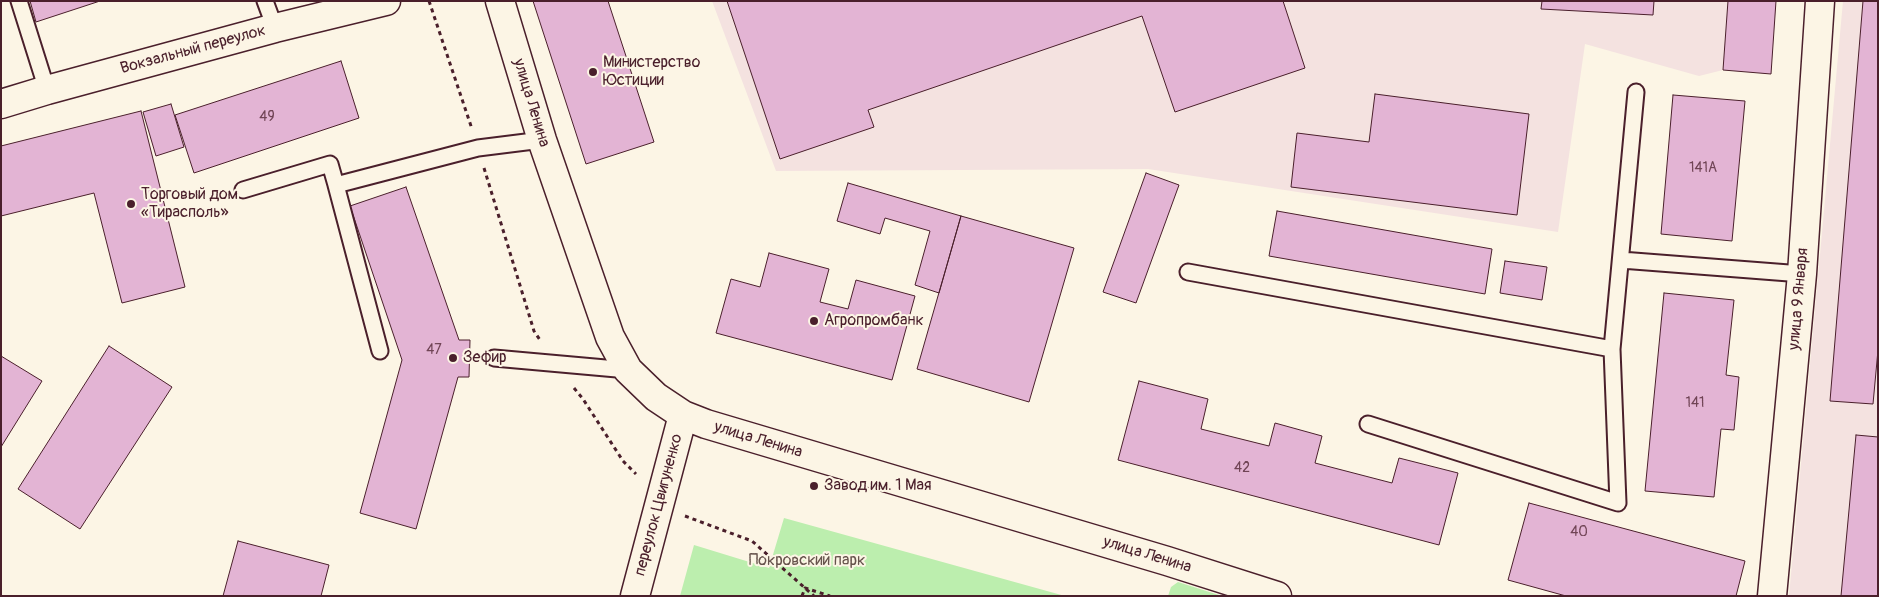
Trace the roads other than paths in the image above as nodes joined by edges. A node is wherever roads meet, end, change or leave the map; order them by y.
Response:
1 (19, 1) edge
2 (266, 1) edge
3 (386, 1) edge
4 (500, 1) edge
5 (1820, 1) edge
6 (275, 28) junction
7 (47, 90) junction
8 (1636, 92) dead end
9 (1, 104) edge
10 (542, 140) junction
11 (336, 185) junction
12 (243, 190) dead end
13 (1621, 260) junction
14 (1188, 272) dead end
15 (1802, 274) junction
16 (1612, 349) junction
17 (380, 351) dead end
18 (494, 358) dead end
19 (628, 370) junction
20 (683, 415) junction
21 (1368, 424) dead end
22 (635, 596) edge
23 (1277, 596) edge
24 (1772, 596) edge

1 - 7 lane
2 - 6 lane
3 - 6 street, Вокзальный переулок
4 - 10 street, улица Ленина
5 - 15 street, улица 9 Января
6 - 7 street, Вокзальный переулок
7 - 9 street, Вокзальный переулок
8 - 13 lane
10 - 11 lane
10 - 19 street, улица Ленина
11 - 12 lane
11 - 17 lane
13 - 15 lane
13 - 16 lane
14 - 16 lane
15 - 24 street, улица 9 Января
16 - 21 lane
18 - 19 lane
19 - 20 street, улица Ленина
20 - 22 street, переулок Цвигуненко
20 - 23 street, улица Ленина

